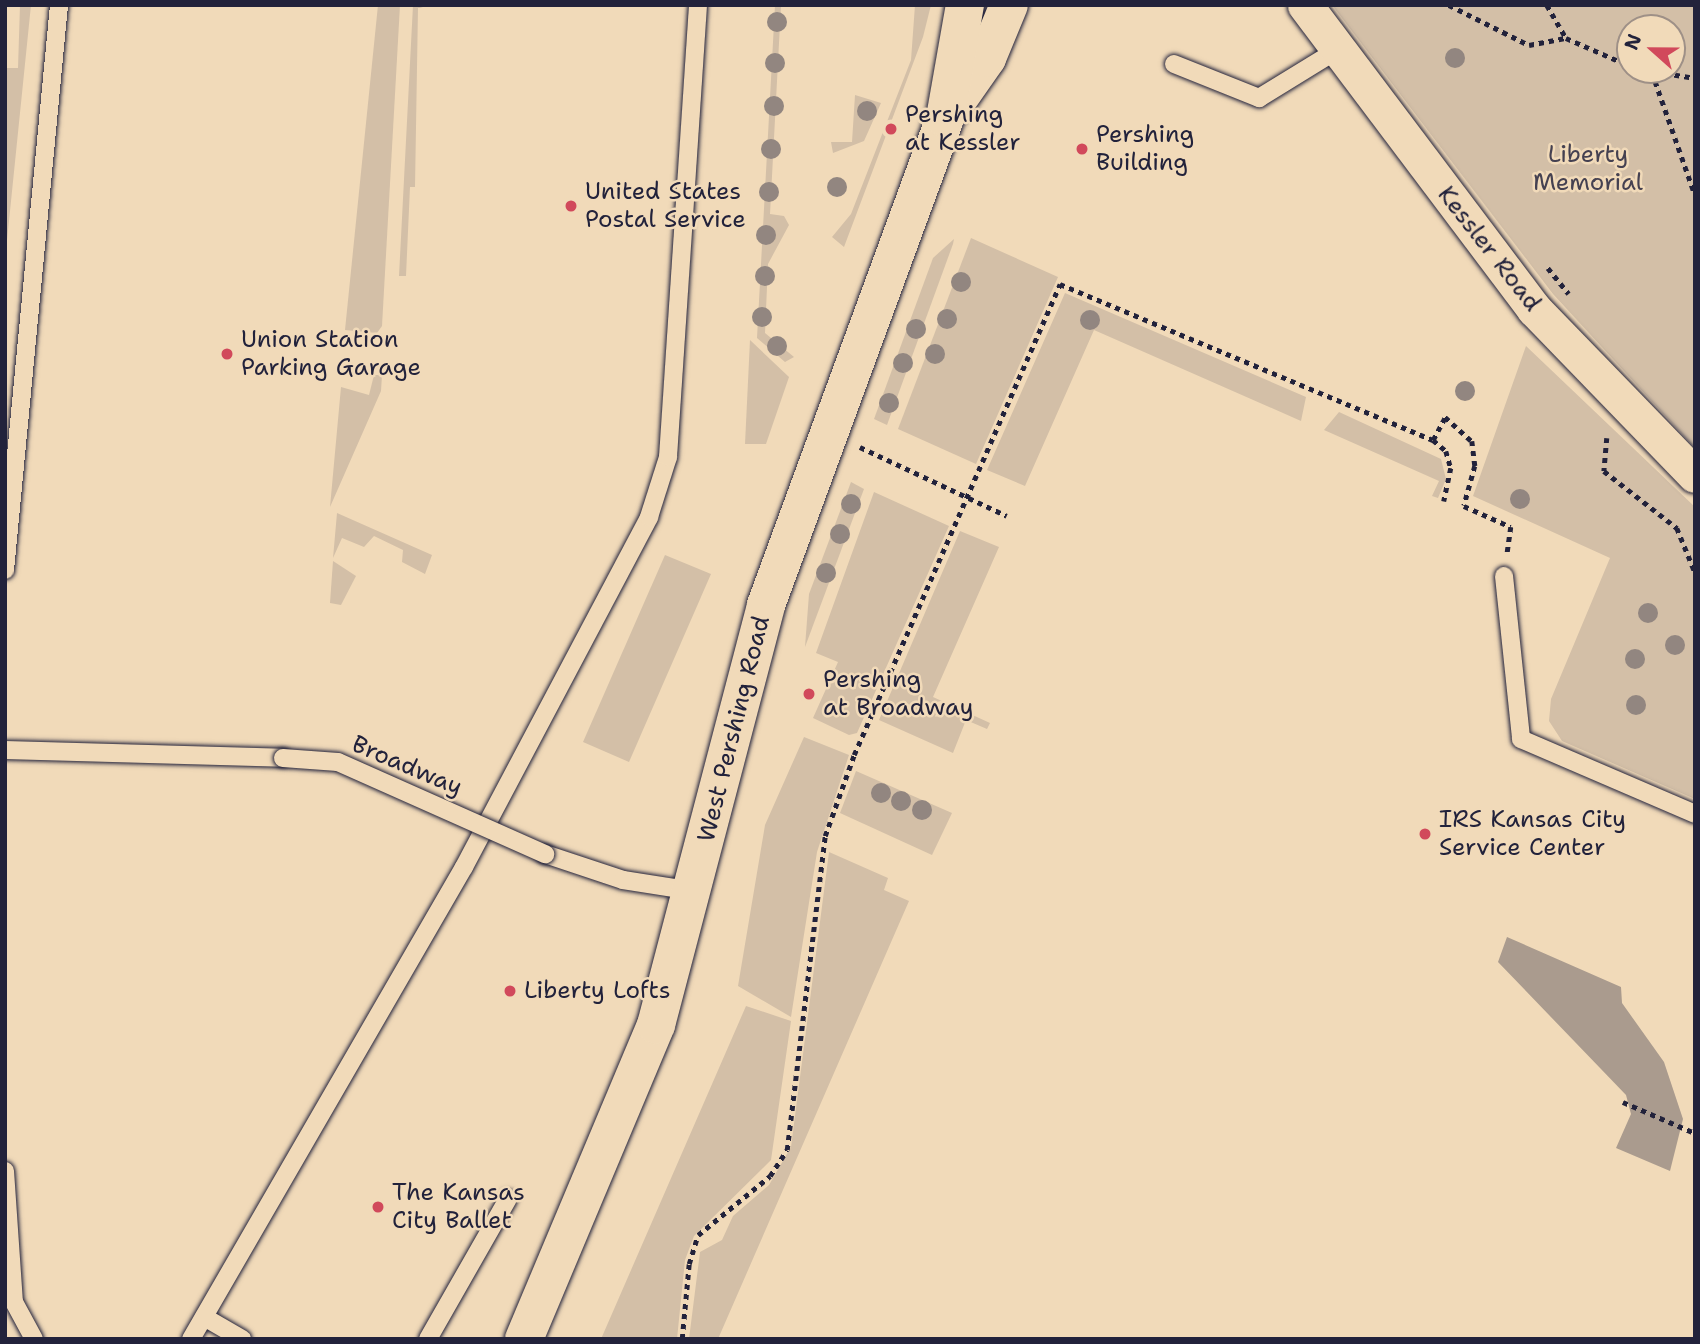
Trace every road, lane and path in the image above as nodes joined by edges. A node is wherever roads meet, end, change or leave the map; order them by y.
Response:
1 (59, 5) edge
2 (698, 5) edge
3 (965, 5) edge
4 (1009, 5) edge
5 (1305, 5) edge
6 (1449, 5) edge
7 (1547, 5) edge
8 (1566, 38) junction
9 (1337, 50) junction
10 (1616, 60) edge
11 (1174, 64) dead end
12 (1656, 84) edge
13 (945, 118) junction
14 (1695, 195) edge
15 (1542, 261) dead end
16 (1577, 303) dead end
17 (830, 433) junction
18 (1607, 438) dead end
19 (1433, 440) junction
20 (1695, 475) edge
21 (966, 497) junction
22 (1444, 501) dead end
23 (1007, 516) dead end
24 (5, 570) edge
25 (1695, 572) edge
26 (1504, 576) joint
27 (5, 750) edge
28 (1695, 814) edge
29 (693, 891) junction
30 (1623, 1102) dead end
31 (1695, 1133) edge
32 (5, 1171) edge
33 (508, 1199) dead end
34 (204, 1317) junction
35 (241, 1338) edge
36 (34, 1339) edge
37 (191, 1339) edge
38 (428, 1339) edge
39 (524, 1339) edge
40 (682, 1339) edge

1 - 24 lane
2 - 34 lane
3 - 13 main road, West Pershing Road
4 - 13 main road, West Pershing Road
5 - 9 street, Kessler Road
6 - 8 path
7 - 8 path
8 - 10 path
9 - 11 lane
9 - 20 street, Kessler Road
12 - 14 path
13 - 17 main road, West Pershing Road
15 - 16 path
17 - 21 path
17 - 29 main road, West Pershing Road
18 - 25 path
19 - 21 path
19 - 22 path
19 - 26 path
21 - 23 path
21 - 40 path
26 - 28 lane
27 - 29 lane, Broadway, bridge
29 - 39 main road, West Pershing Road
30 - 31 path
32 - 36 lane
33 - 38 lane
34 - 35 lane
34 - 37 lane

